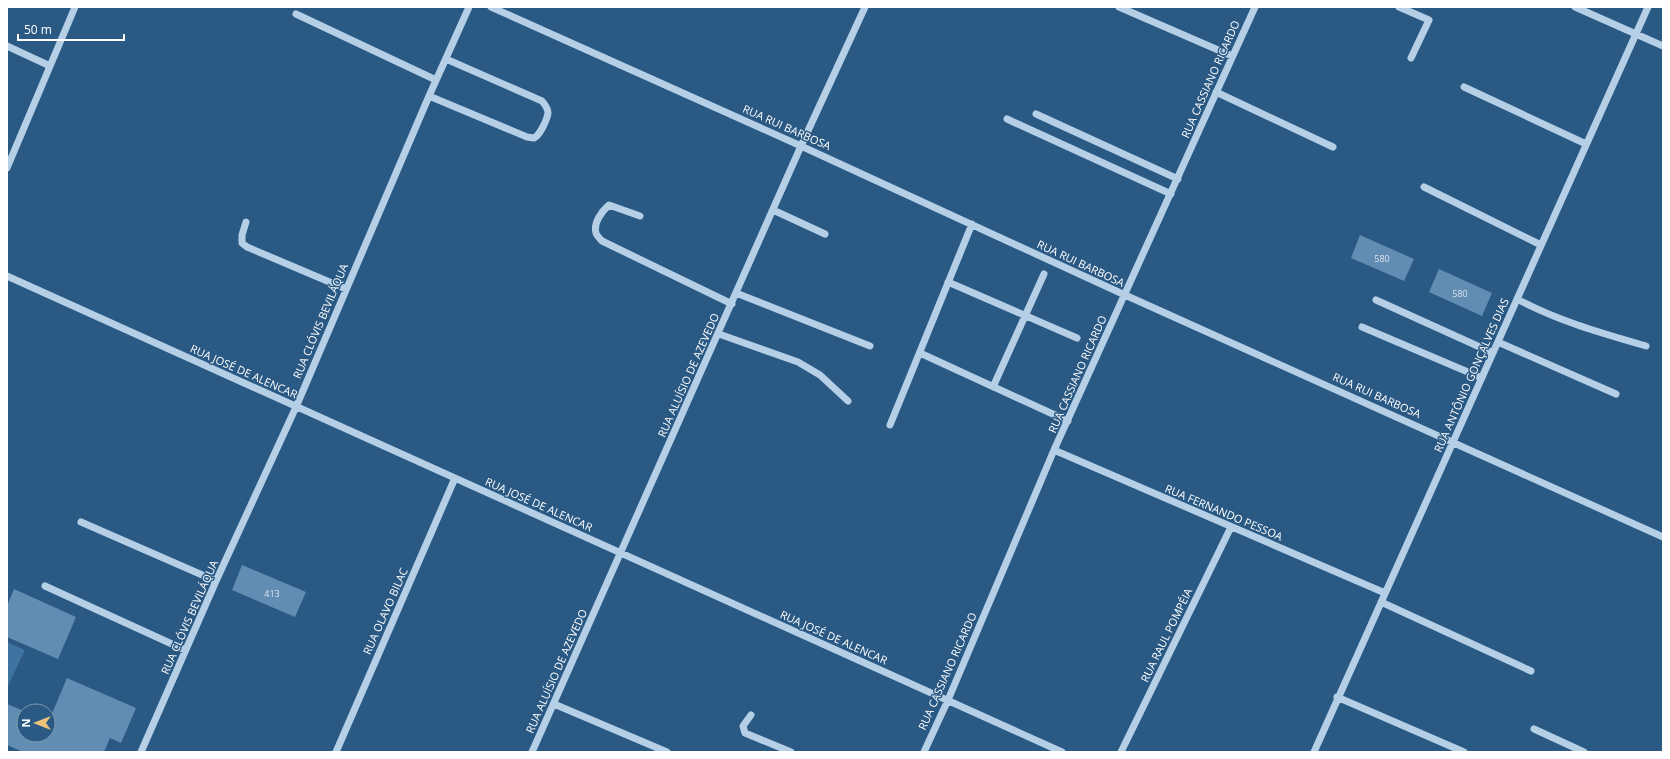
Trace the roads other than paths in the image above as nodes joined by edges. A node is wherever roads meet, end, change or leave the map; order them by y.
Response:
1 (75, 7) edge
2 (469, 7) edge
3 (491, 7) edge
4 (865, 7) edge
5 (1119, 7) edge
6 (1254, 7) edge
7 (1399, 7) edge
8 (1576, 7) edge
9 (1648, 7) edge
10 (296, 14) dead end
11 (1636, 34) junction
12 (7, 46) edge
13 (1663, 46) edge
14 (1232, 56) junction
15 (446, 58) junction
16 (1411, 58) dead end
17 (50, 66) junction
18 (436, 80) junction
19 (1464, 87) dead end
20 (1216, 92) junction
21 (428, 96) junction
22 (1036, 114) dead end
23 (1007, 119) dead end
24 (1586, 144) junction
25 (801, 146) junction
26 (1333, 147) dead end
27 (7, 168) edge
28 (1178, 179) junction
29 (1424, 187) dead end
30 (1171, 194) junction
31 (773, 210) junction
32 (640, 216) dead end
33 (246, 222) dead end
34 (972, 224) junction
35 (825, 234) dead end
36 (1541, 245) junction
37 (1044, 274) dead end
38 (7, 276) edge
39 (948, 282) junction
40 (346, 289) junction
41 (736, 293) junction
42 (1125, 295) junction
43 (1517, 299) junction
44 (1376, 300) dead end
45 (732, 304) junction
46 (1025, 316) junction
47 (1362, 327) dead end
48 (719, 334) junction
49 (1077, 338) dead end
50 (1498, 342) junction
51 (870, 346) dead end
52 (1646, 346) dead end
53 (920, 353) junction
54 (1493, 353) junction
55 (1482, 378) junction
56 (993, 387) junction
57 (1616, 394) dead end
58 (848, 401) dead end
59 (296, 407) junction
60 (1068, 421) junction
61 (890, 425) dead end
62 (1453, 441) junction
63 (1054, 450) junction
64 (455, 478) junction
65 (81, 522) dead end
66 (1231, 527) junction
67 (1663, 537) edge
68 (621, 553) junction
69 (216, 581) junction
70 (45, 586) dead end
71 (1385, 593) junction
72 (1381, 602) junction
73 (185, 650) junction
74 (1531, 671) dead end
75 (1337, 697) junction
76 (948, 700) junction
77 (554, 704) junction
78 (751, 715) dead end
79 (1534, 729) dead end
80 (141, 752) edge
81 (336, 752) edge
82 (532, 752) edge
83 (667, 752) edge
84 (790, 752) edge
85 (924, 752) edge
86 (1062, 752) edge
87 (1121, 752) edge
88 (1314, 752) edge
89 (1464, 752) edge
90 (1584, 752) edge

1 - 17 street
2 - 15 street, RUA CLÓVIS BEVILÁQUA
3 - 25 street, RUA RUI BARBOSA
4 - 25 street, RUA ALUÍSIO DE AZEVEDO
5 - 14 street
6 - 14 street, RUA CASSIANO RICARDO
7 - 16 street
8 - 11 street
9 - 11 street, RUA ANTÔNIO GONÇALVES DIAS
10 - 18 street
11 - 13 street
11 - 24 street, RUA ANTÔNIO GONÇALVES DIAS
12 - 17 street
14 - 20 street, RUA CASSIANO RICARDO
15 - 18 street, RUA CLÓVIS BEVILÁQUA
15 - 21 street
17 - 27 street
18 - 21 street, RUA CLÓVIS BEVILÁQUA
19 - 24 street
20 - 26 street
20 - 28 street, RUA CASSIANO RICARDO
21 - 40 street, RUA CLÓVIS BEVILÁQUA
22 - 28 street
23 - 30 street
24 - 36 street, RUA ANTÔNIO GONÇALVES DIAS
25 - 31 street, RUA ALUÍSIO DE AZEVEDO
25 - 34 street, RUA RUI BARBOSA
28 - 30 street, RUA CASSIANO RICARDO
29 - 36 street
30 - 42 street, RUA CASSIANO RICARDO
31 - 35 street
31 - 41 street, RUA ALUÍSIO DE AZEVEDO
32 - 45 street
33 - 40 street
34 - 39 street
34 - 42 street, RUA RUI BARBOSA
36 - 43 street, RUA ANTÔNIO GONÇALVES DIAS
37 - 46 street
38 - 59 street, RUA JOSÉ DE ALENCAR
39 - 46 street
39 - 53 street
40 - 59 street, RUA CLÓVIS BEVILÁQUA
41 - 45 street, RUA ALUÍSIO DE AZEVEDO
41 - 51 street
42 - 60 street, RUA CASSIANO RICARDO
42 - 62 street, RUA RUI BARBOSA
43 - 50 street, RUA ANTÔNIO GONÇALVES DIAS
43 - 52 street
44 - 54 street
45 - 48 street, RUA ALUÍSIO DE AZEVEDO
46 - 49 street
46 - 56 street
47 - 55 street
48 - 58 street
48 - 68 street, RUA ALUÍSIO DE AZEVEDO
50 - 54 street, RUA ANTÔNIO GONÇALVES DIAS
50 - 57 street
53 - 56 street
53 - 61 street
54 - 55 street, RUA ANTÔNIO GONÇALVES DIAS
55 - 62 street, RUA ANTÔNIO GONÇALVES DIAS
56 - 60 street
59 - 64 street, RUA JOSÉ DE ALENCAR
59 - 69 street, RUA CLÓVIS BEVILÁQUA
60 - 63 street, RUA CASSIANO RICARDO
62 - 67 street, RUA RUI BARBOSA
62 - 71 street, RUA ANTÔNIO GONÇALVES DIAS
63 - 66 street, RUA FERNANDO PESSOA
63 - 76 street, RUA CASSIANO RICARDO
64 - 68 street, RUA JOSÉ DE ALENCAR
64 - 81 street, RUA OLAVO BILAC
65 - 69 street
66 - 71 street, RUA FERNANDO PESSOA
66 - 87 street, RUA RAUL POMPÉIA
68 - 76 street, RUA JOSÉ DE ALENCAR
68 - 77 street, RUA ALUÍSIO DE AZEVEDO
69 - 73 street, RUA CLÓVIS BEVILÁQUA
70 - 73 street
71 - 72 street, RUA ANTÔNIO GONÇALVES DIAS
72 - 74 street
72 - 75 street, RUA ANTÔNIO GONÇALVES DIAS
73 - 80 street, RUA CLÓVIS BEVILÁQUA
75 - 88 street, RUA ANTÔNIO GONÇALVES DIAS
75 - 89 street
76 - 85 street, RUA CASSIANO RICARDO
76 - 86 street, RUA JOSÉ DE ALENCAR
77 - 82 street, RUA ALUÍSIO DE AZEVEDO
77 - 83 street
78 - 84 street
79 - 90 street

